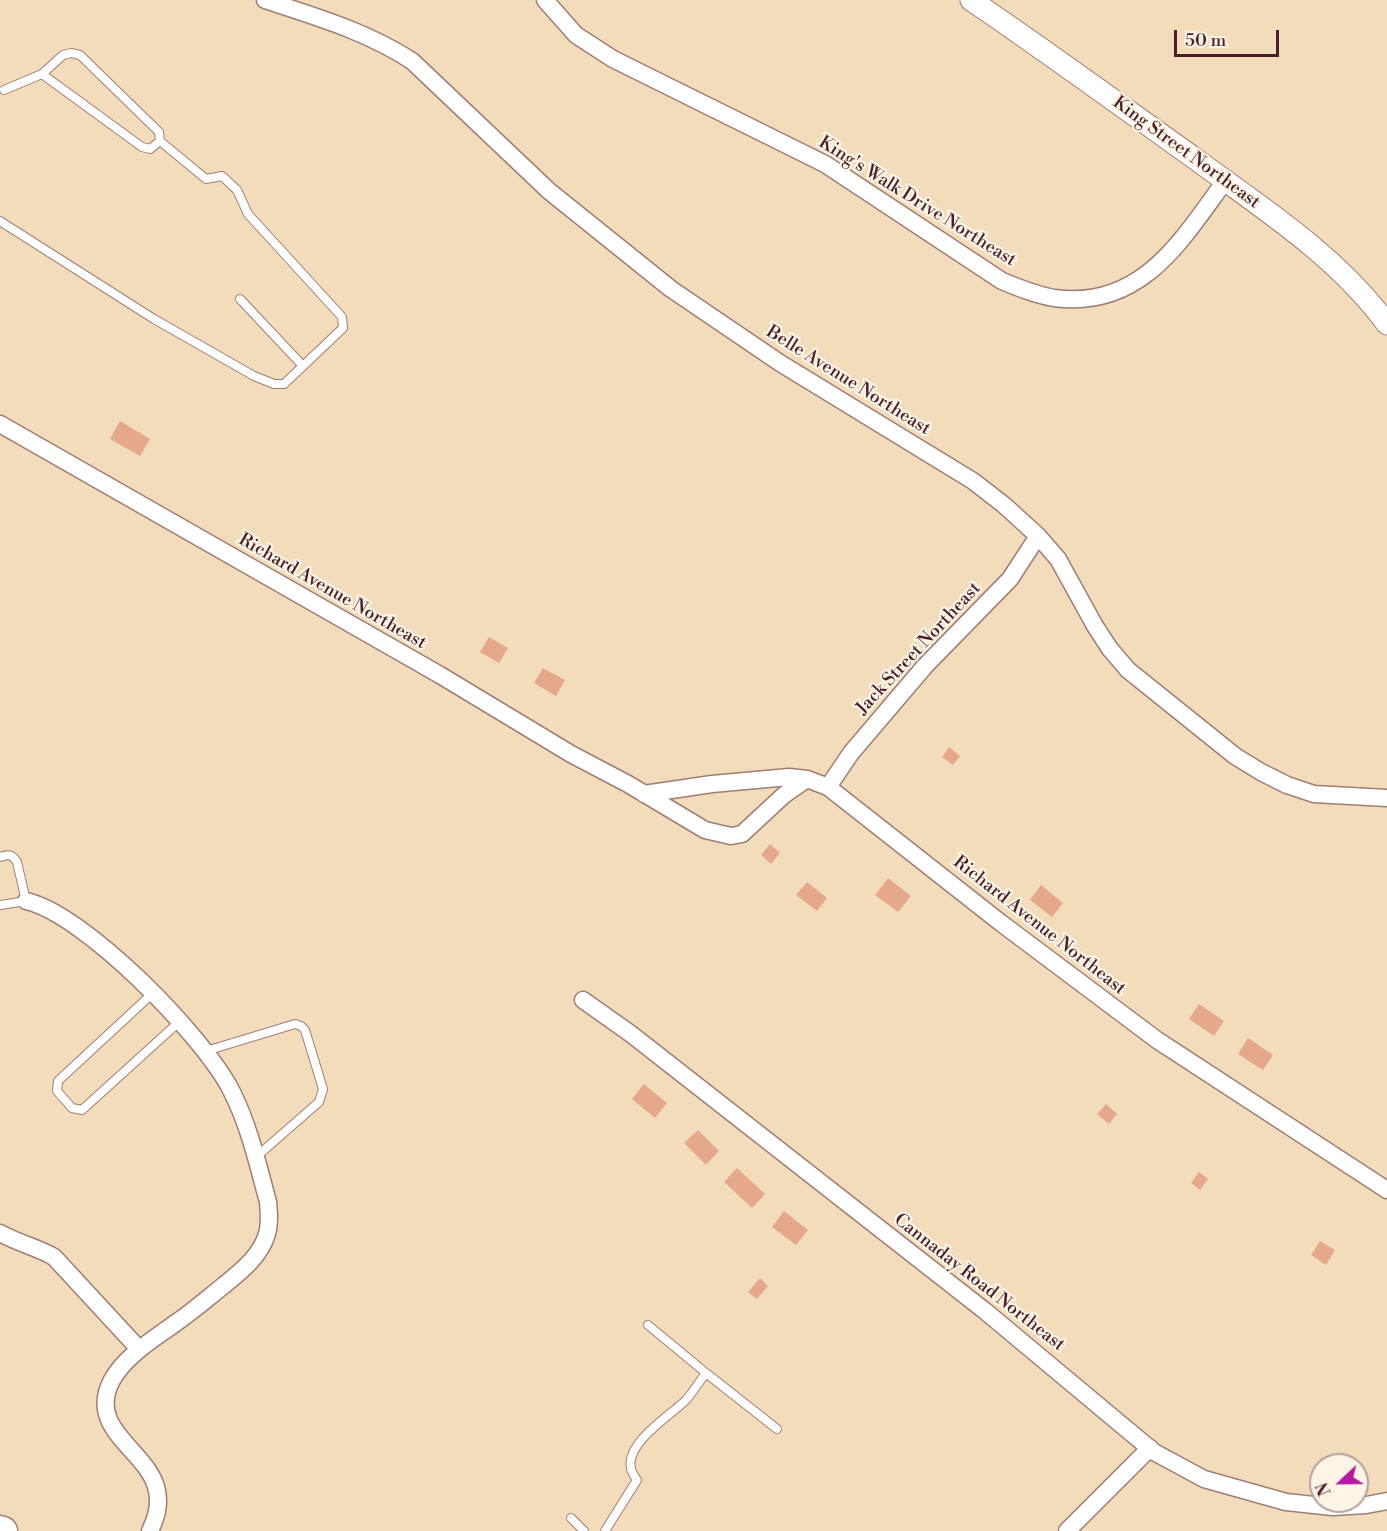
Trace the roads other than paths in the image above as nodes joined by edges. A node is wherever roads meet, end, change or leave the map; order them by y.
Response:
1 (265, 0) edge
2 (545, 0) edge
3 (971, 0) edge
4 (42, 74) junction
5 (3, 92) edge
6 (160, 141) junction
7 (1225, 181) junction
8 (0, 221) edge
9 (240, 299) dead end
10 (1387, 324) edge
11 (303, 366) junction
12 (0, 424) edge
13 (1038, 536) junction
14 (807, 779) junction
15 (828, 787) junction
16 (645, 794) junction
17 (1387, 798) edge
18 (0, 856) edge
19 (26, 901) junction
20 (0, 905) edge
21 (153, 993) junction
22 (583, 1000) dead end
23 (180, 1022) junction
24 (206, 1051) junction
25 (256, 1157) junction
26 (1387, 1190) edge
27 (0, 1233) edge
28 (648, 1325) dead end
29 (139, 1349) junction
30 (706, 1373) junction
31 (777, 1429) dead end
32 (1150, 1448) junction
33 (1387, 1501) edge
34 (571, 1518) dead end
35 (150, 1531) edge
36 (584, 1531) edge
37 (605, 1531) edge
38 (1067, 1531) edge

1 - 13 street, Belle Avenue Northeast
2 - 7 street, King's Walk Drive Northeast
3 - 7 street, King Street Northeast
4 - 5 lane
4 - 6 lane
4 - 6 lane
6 - 11 lane
7 - 10 street, King Street Northeast
8 - 11 lane
9 - 11 lane
12 - 16 street, Richard Avenue Northeast
13 - 15 street, Jack Street Northeast
13 - 17 street, Belle Avenue Northeast
14 - 15 street, Richard Avenue Northeast
14 - 16 street, Richard Avenue Northeast
14 - 16 street, Richard Avenue Northeast
15 - 26 street, Richard Avenue Northeast
18 - 19 lane
19 - 20 lane
19 - 21 street
21 - 23 street
21 - 23 lane
22 - 32 street, Cannaday Road Northeast
23 - 24 street
24 - 25 street
24 - 25 lane
25 - 29 street
27 - 29 street
28 - 30 lane
29 - 35 street
30 - 31 lane
30 - 37 lane
32 - 33 street, Cannaday Road Northeast
32 - 38 street
34 - 36 lane

